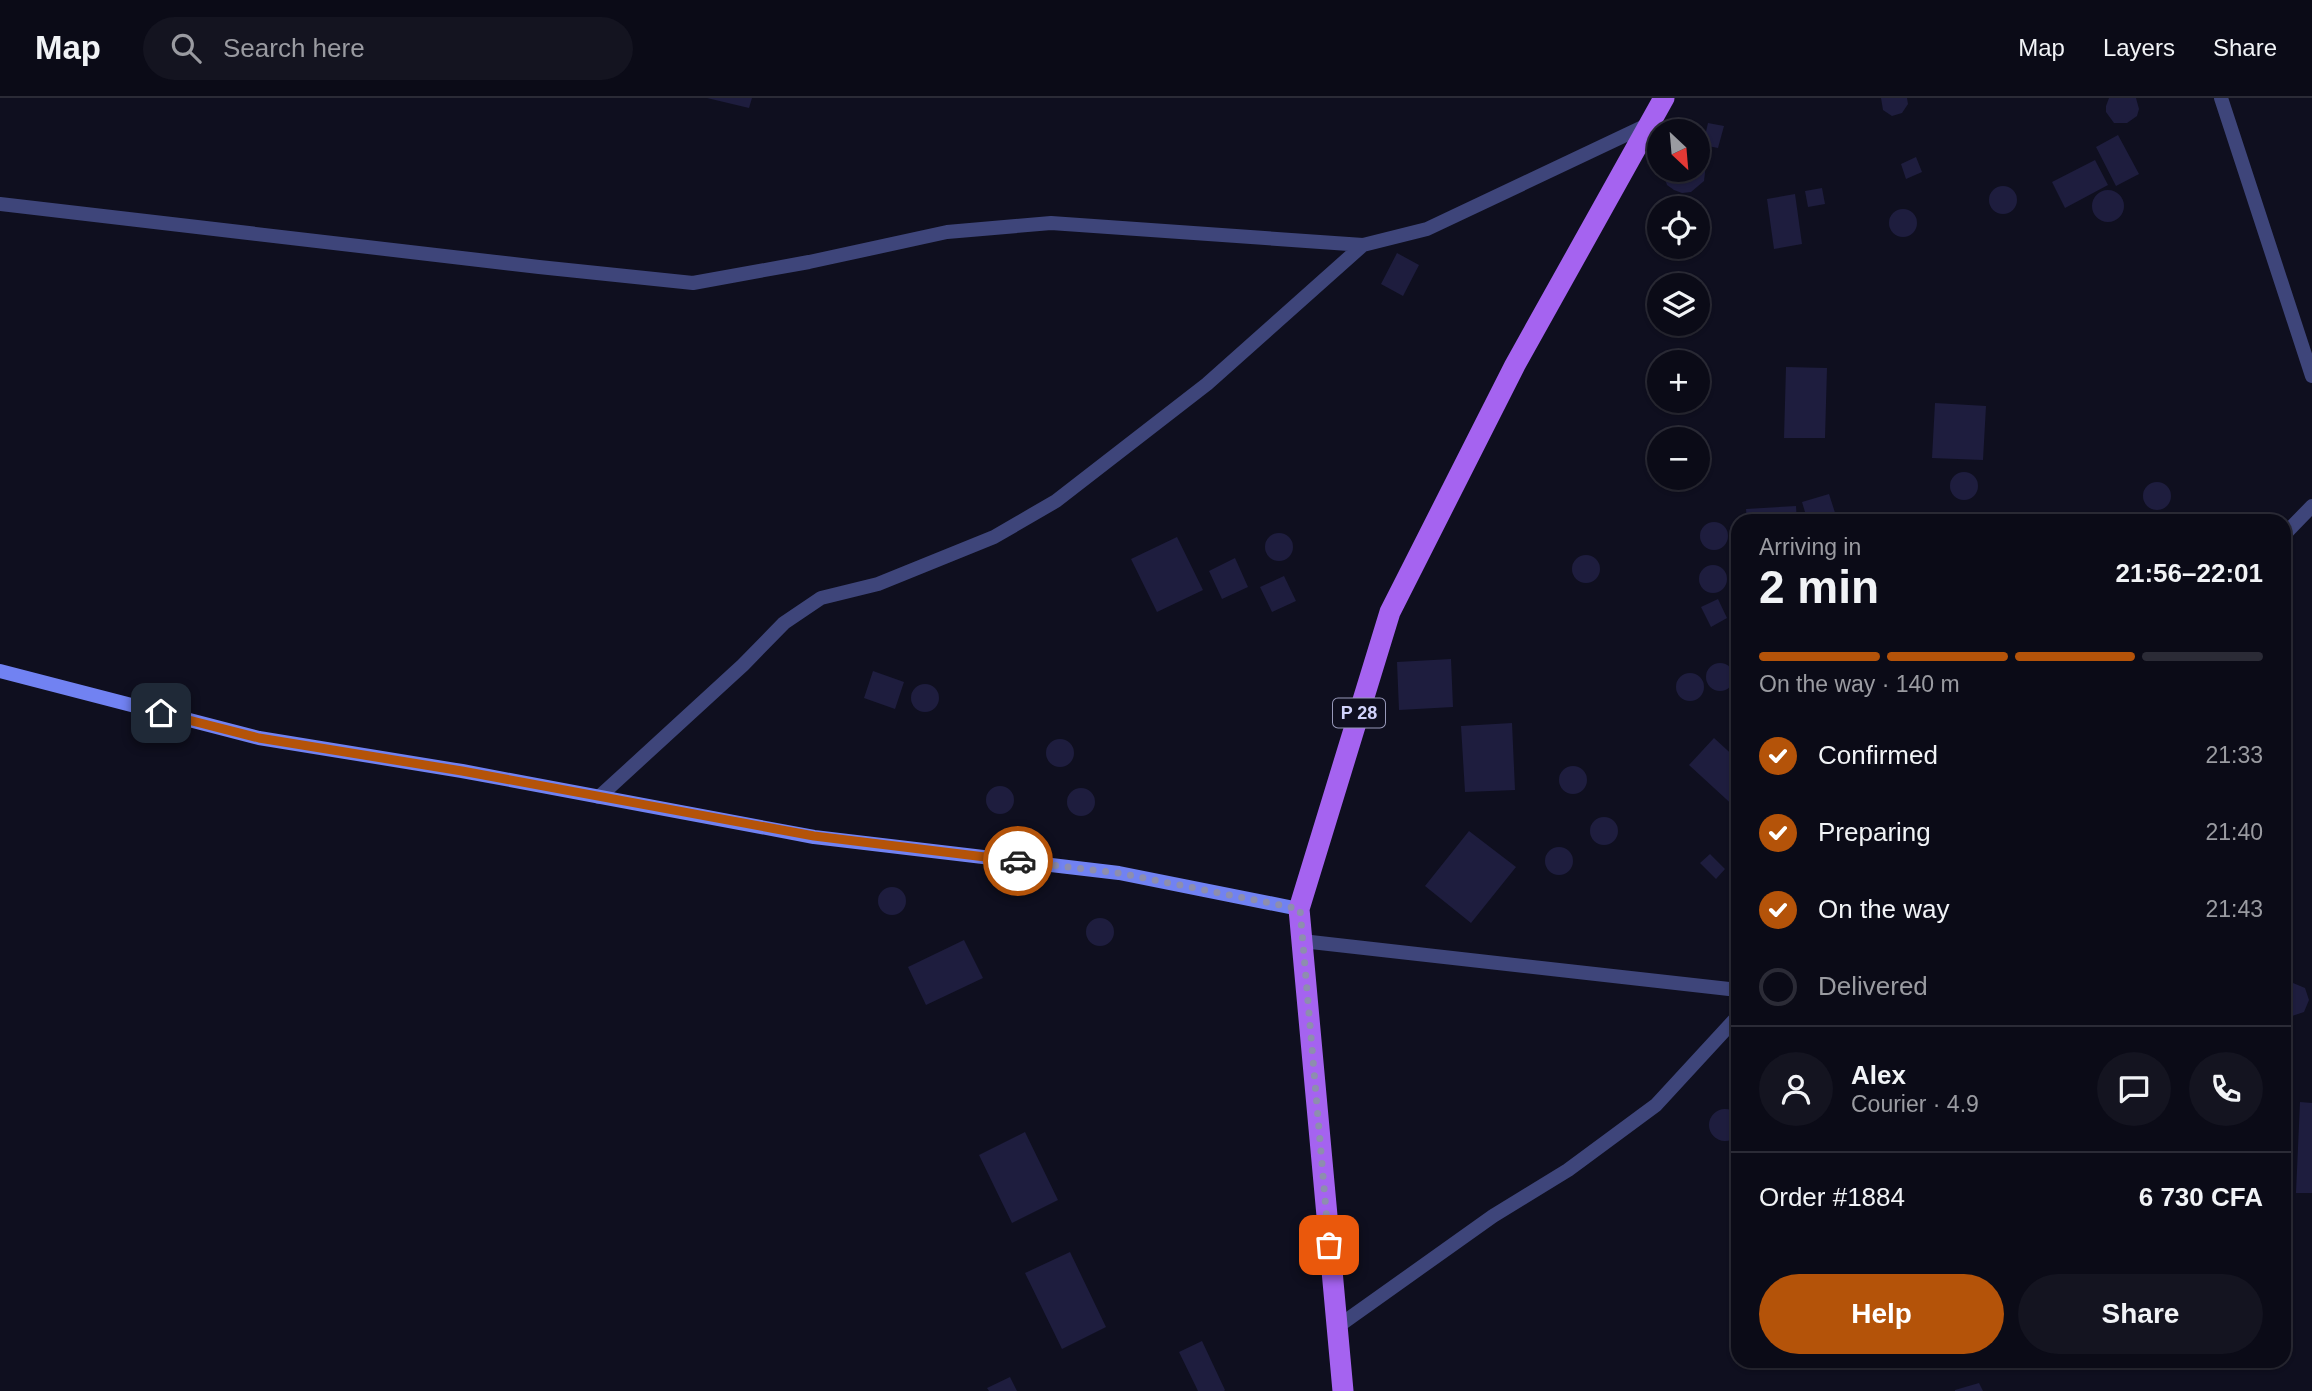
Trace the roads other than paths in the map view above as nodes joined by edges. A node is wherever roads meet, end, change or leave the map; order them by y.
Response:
1 (1664, 98) edge
2 (2221, 98) edge
3 (1653, 119) edge
4 (1647, 125) edge
5 (1647, 129) edge
6 (0, 204) edge
7 (1363, 245) junction
8 (2312, 376) edge
9 (2312, 506) edge
10 (2291, 528) edge
11 (0, 671) edge
12 (599, 797) junction
13 (1300, 909) junction
14 (1302, 941) junction
15 (1731, 989) edge
16 (1731, 1024) edge
17 (1337, 1327) junction
18 (1343, 1391) edge

1 - 3 main road, P 28
2 - 8 street
4 - 7 street
5 - 13 main road, P 28
6 - 7 street
7 - 12 street
9 - 10 street
11 - 12 street
12 - 13 street
13 - 14 main road, P 28
14 - 15 street
14 - 17 main road, P 28
16 - 17 street
17 - 18 main road, P 28

